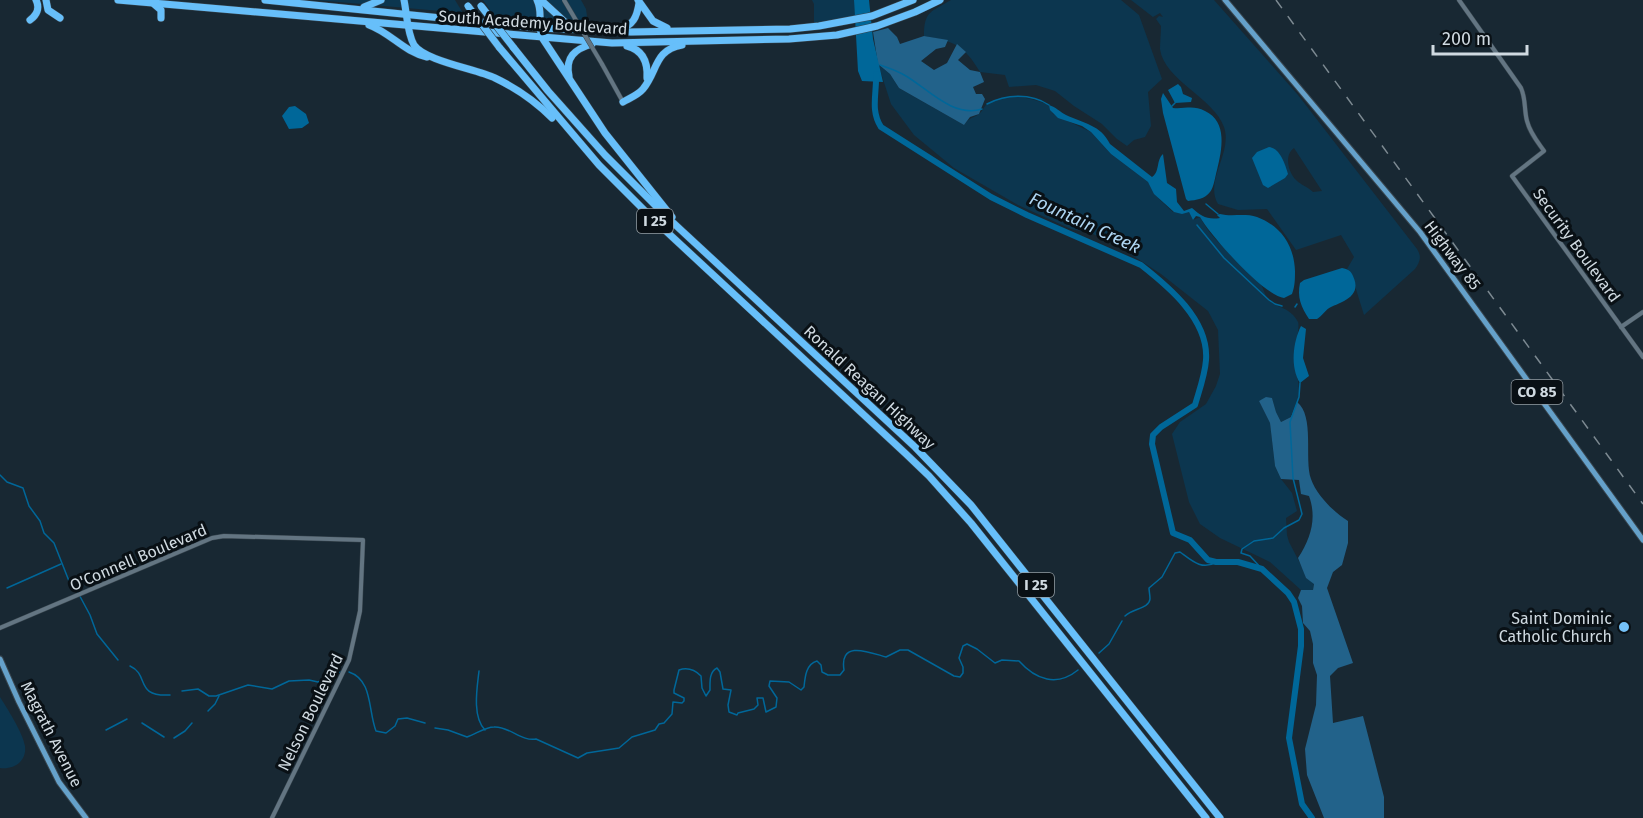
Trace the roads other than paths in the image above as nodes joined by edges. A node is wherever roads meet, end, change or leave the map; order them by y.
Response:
1 (36, 0) edge
2 (118, 0) edge
3 (265, 0) edge
4 (381, 0) edge
5 (404, 0) edge
6 (539, 0) edge
7 (564, 0) edge
8 (913, 0) edge
9 (940, 0) edge
10 (1225, 0) edge
11 (1459, 0) edge
12 (47, 2) edge
13 (173, 2) edge
14 (639, 2) edge
15 (155, 3) junction
16 (466, 3) edge
17 (479, 3) edge
18 (351, 8) junction
19 (407, 14) junction
20 (60, 18) dead end
21 (161, 18) dead end
22 (30, 20) dead end
23 (361, 22) junction
24 (409, 26) junction
25 (539, 28) junction
26 (589, 30) junction
27 (685, 30) junction
28 (602, 31) junction
29 (523, 36) junction
30 (543, 39) junction
31 (702, 41) junction
32 (595, 43) junction
33 (612, 43) junction
34 (438, 59) junction
35 (569, 79) junction
36 (647, 82) junction
37 (623, 102) joint
38 (583, 147) junction
39 (685, 233) junction
40 (1643, 312) edge
41 (1621, 327) junction
42 (1643, 357) edge
43 (363, 540) joint
44 (1643, 540) edge
45 (0, 628) edge
46 (0, 659) edge
47 (86, 818) edge
48 (272, 818) edge
49 (1206, 818) edge
50 (1220, 818) edge

1 - 22 highway
2 - 15 highway, South Academy Boulevard
3 - 18 highway, South Academy Boulevard
4 - 18 highway
5 - 19 highway
6 - 25 highway
6 - 26 highway
7 - 37 street, bridge
8 - 27 highway, South Academy Boulevard
9 - 31 highway, South Academy Boulevard
10 - 44 main road, Highway 85 / CO 85
11 - 41 street, Security Boulevard
12 - 20 highway
13 - 15 highway, South Academy Boulevard
13 - 23 highway, South Academy Boulevard
14 - 27 highway
14 - 28 highway
15 - 21 highway
16 - 38 highway, Ronald Reagan Highway / I 25, bridge
17 - 39 highway, Ronald Reagan Highway / I 25, bridge
18 - 19 highway, South Academy Boulevard
19 - 24 highway
19 - 25 highway, South Academy Boulevard
23 - 24 highway, South Academy Boulevard
23 - 34 highway
24 - 29 highway, South Academy Boulevard
24 - 34 highway
25 - 26 highway, South Academy Boulevard
25 - 29 highway
25 - 30 highway
26 - 28 highway, South Academy Boulevard
27 - 28 highway, South Academy Boulevard
29 - 30 highway, South Academy Boulevard
30 - 32 highway, South Academy Boulevard
30 - 35 highway
31 - 33 highway, South Academy Boulevard
31 - 36 highway
32 - 33 highway, South Academy Boulevard
32 - 35 highway
33 - 36 highway
34 - 38 highway
35 - 39 highway
36 - 37 highway
38 - 49 highway, Ronald Reagan Highway / I 25
39 - 50 highway, Ronald Reagan Highway / I 25
40 - 41 street
41 - 42 street, Security Boulevard
43 - 45 street, O'Connell Boulevard
43 - 48 street, Nelson Boulevard
46 - 47 main road, Magrath Avenue

